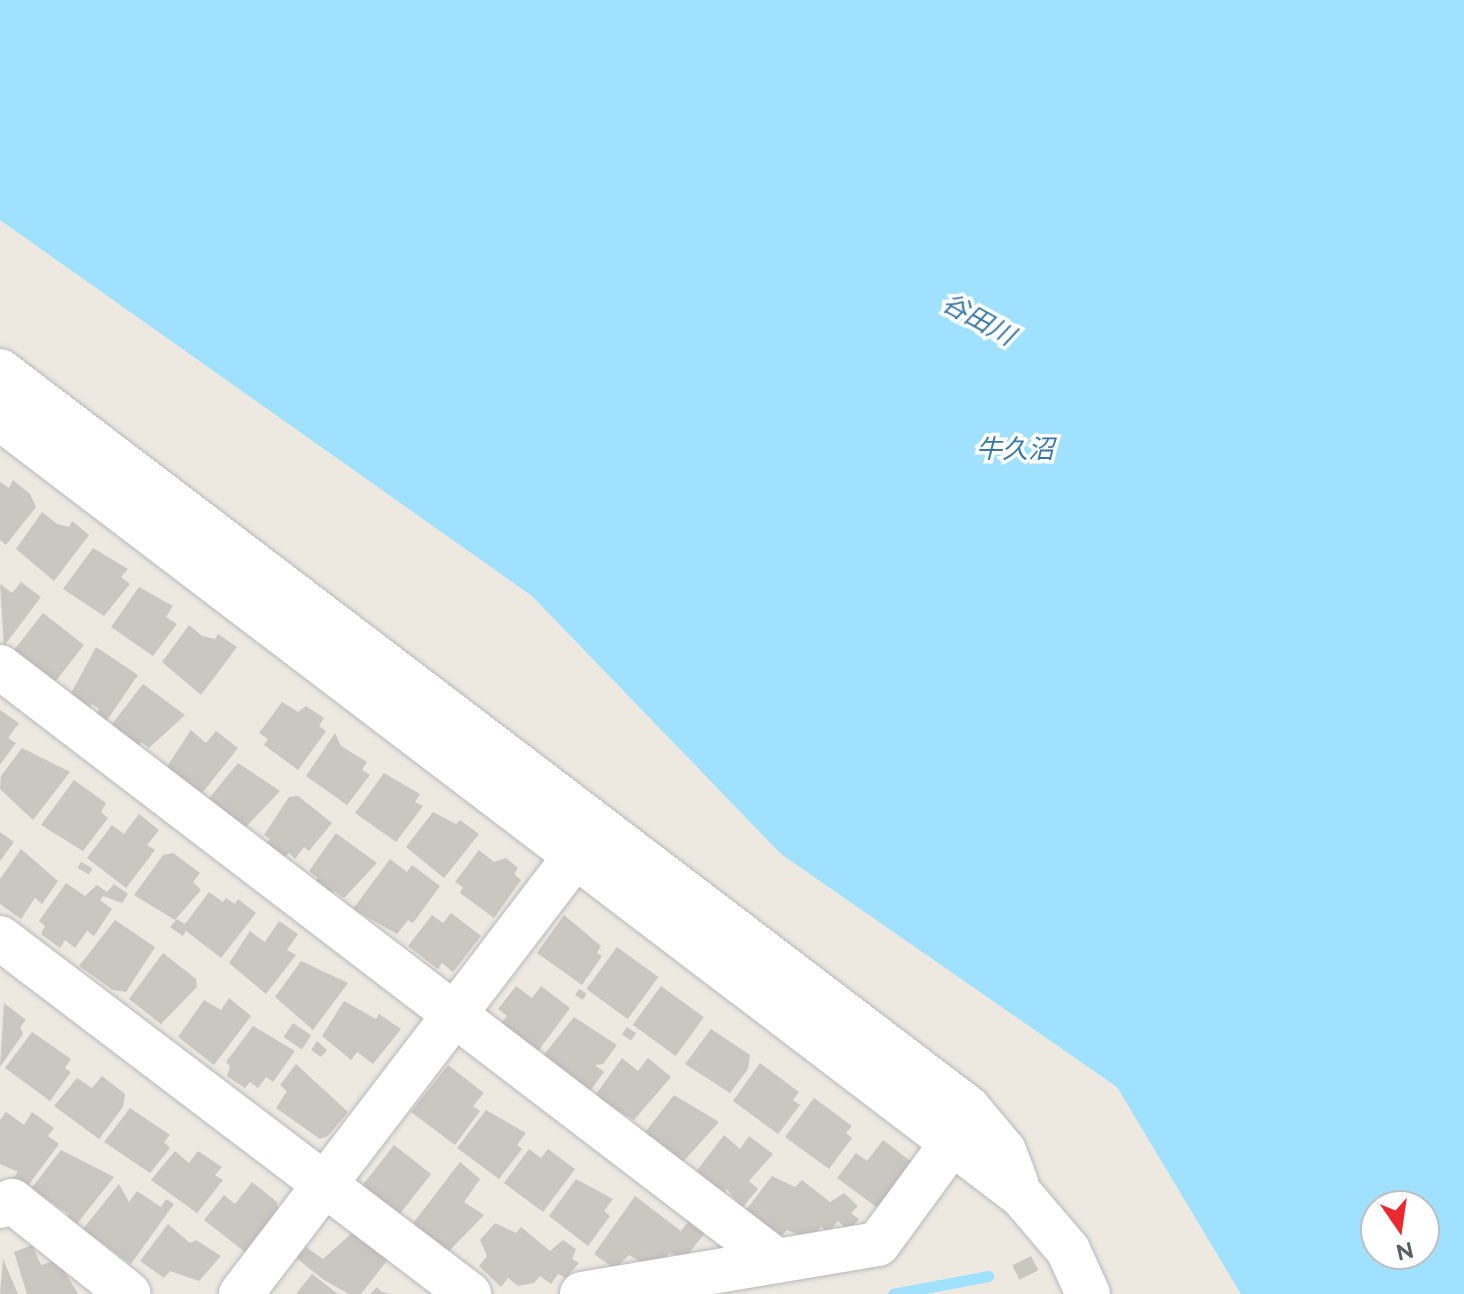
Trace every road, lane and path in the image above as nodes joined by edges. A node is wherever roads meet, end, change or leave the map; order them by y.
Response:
1 (0, 371) edge
2 (1, 422) edge
3 (0, 667) edge
4 (573, 859) junction
5 (0, 938) edge
6 (455, 1014) junction
7 (952, 1143) junction
8 (325, 1184) junction
9 (1022, 1196) junction
10 (4, 1199) edge
11 (777, 1261) junction
12 (129, 1294) edge
13 (241, 1294) edge
14 (469, 1294) edge
15 (582, 1294) edge
16 (1088, 1294) edge

1 - 9 street
2 - 4 street
3 - 6 street
4 - 6 street
4 - 7 street
5 - 8 street
6 - 8 street
6 - 11 street
7 - 9 street
7 - 11 street
8 - 13 street
8 - 14 street
9 - 16 street
10 - 12 street
11 - 15 street

